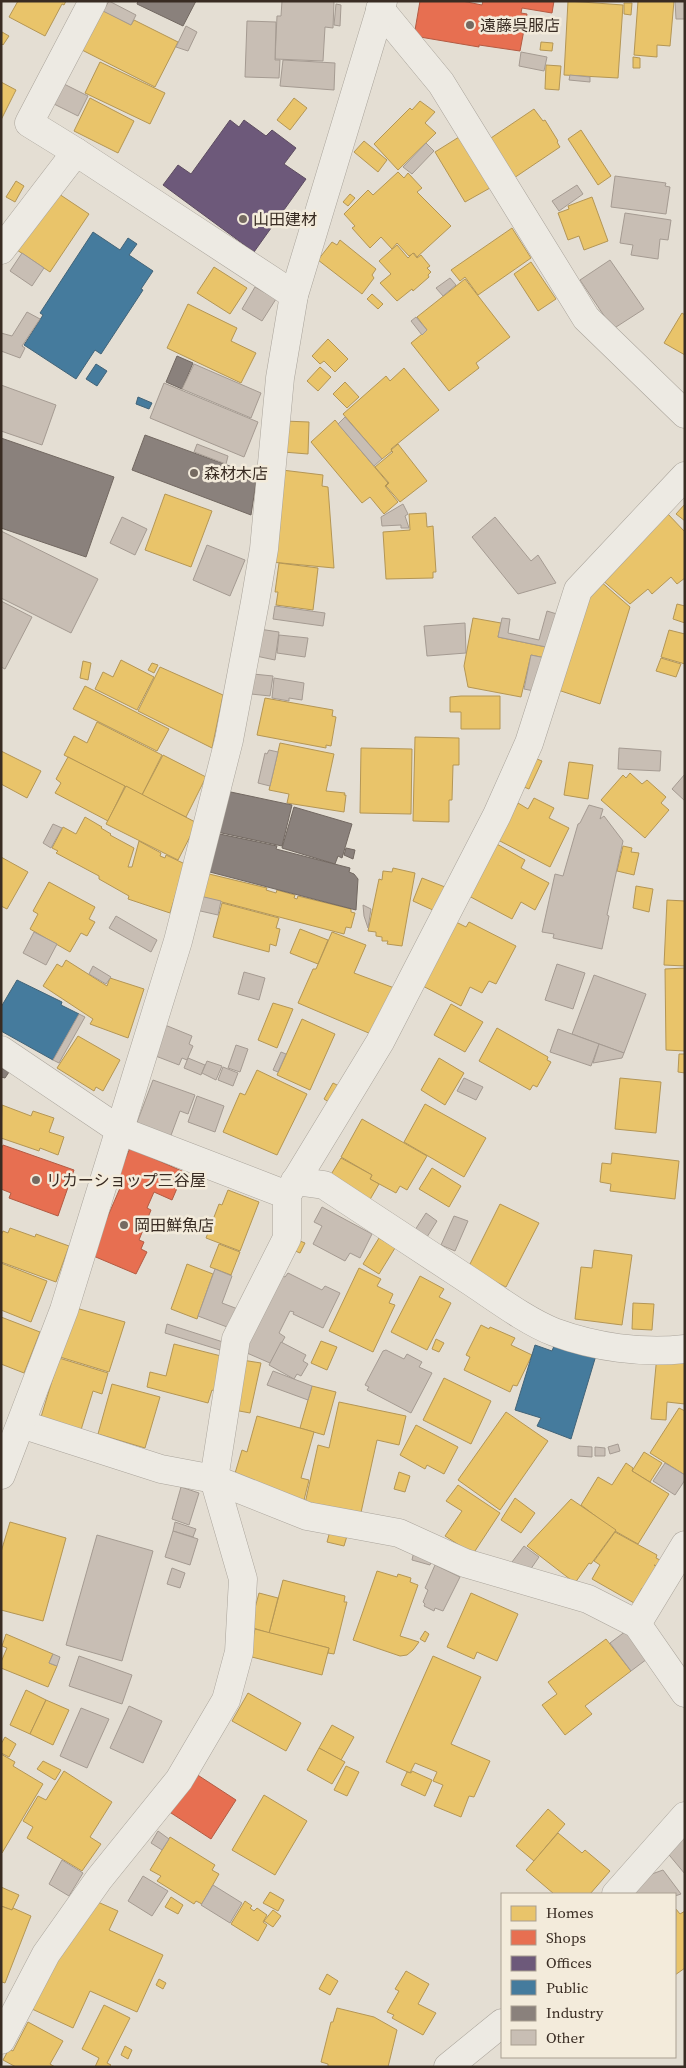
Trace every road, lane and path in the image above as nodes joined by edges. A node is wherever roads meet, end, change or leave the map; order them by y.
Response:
1 (93, 1) edge
2 (381, 5) edge
3 (76, 152) junction
4 (1, 250) edge
5 (294, 295) junction
6 (685, 414) edge
7 (685, 476) edge
8 (1, 1050) edge
9 (120, 1131) junction
10 (291, 1188) junction
11 (685, 1349) edge
12 (21, 1424) junction
13 (4, 1459) edge
14 (214, 1479) junction
15 (685, 1544) edge
16 (637, 1624) junction
17 (685, 1692) edge
18 (685, 1816) edge
19 (617, 1893) edge
20 (501, 2024) edge
21 (1, 2040) edge
22 (448, 2067) edge

1 - 3 street
2 - 5 street
2 - 6 street
3 - 4 street
3 - 5 street
5 - 9 street
7 - 10 street
8 - 9 street
9 - 10 street
9 - 12 street
10 - 11 street
10 - 14 street
12 - 13 street
12 - 14 street
14 - 16 street
14 - 21 street
15 - 16 street
16 - 17 street
18 - 19 street
20 - 22 street

